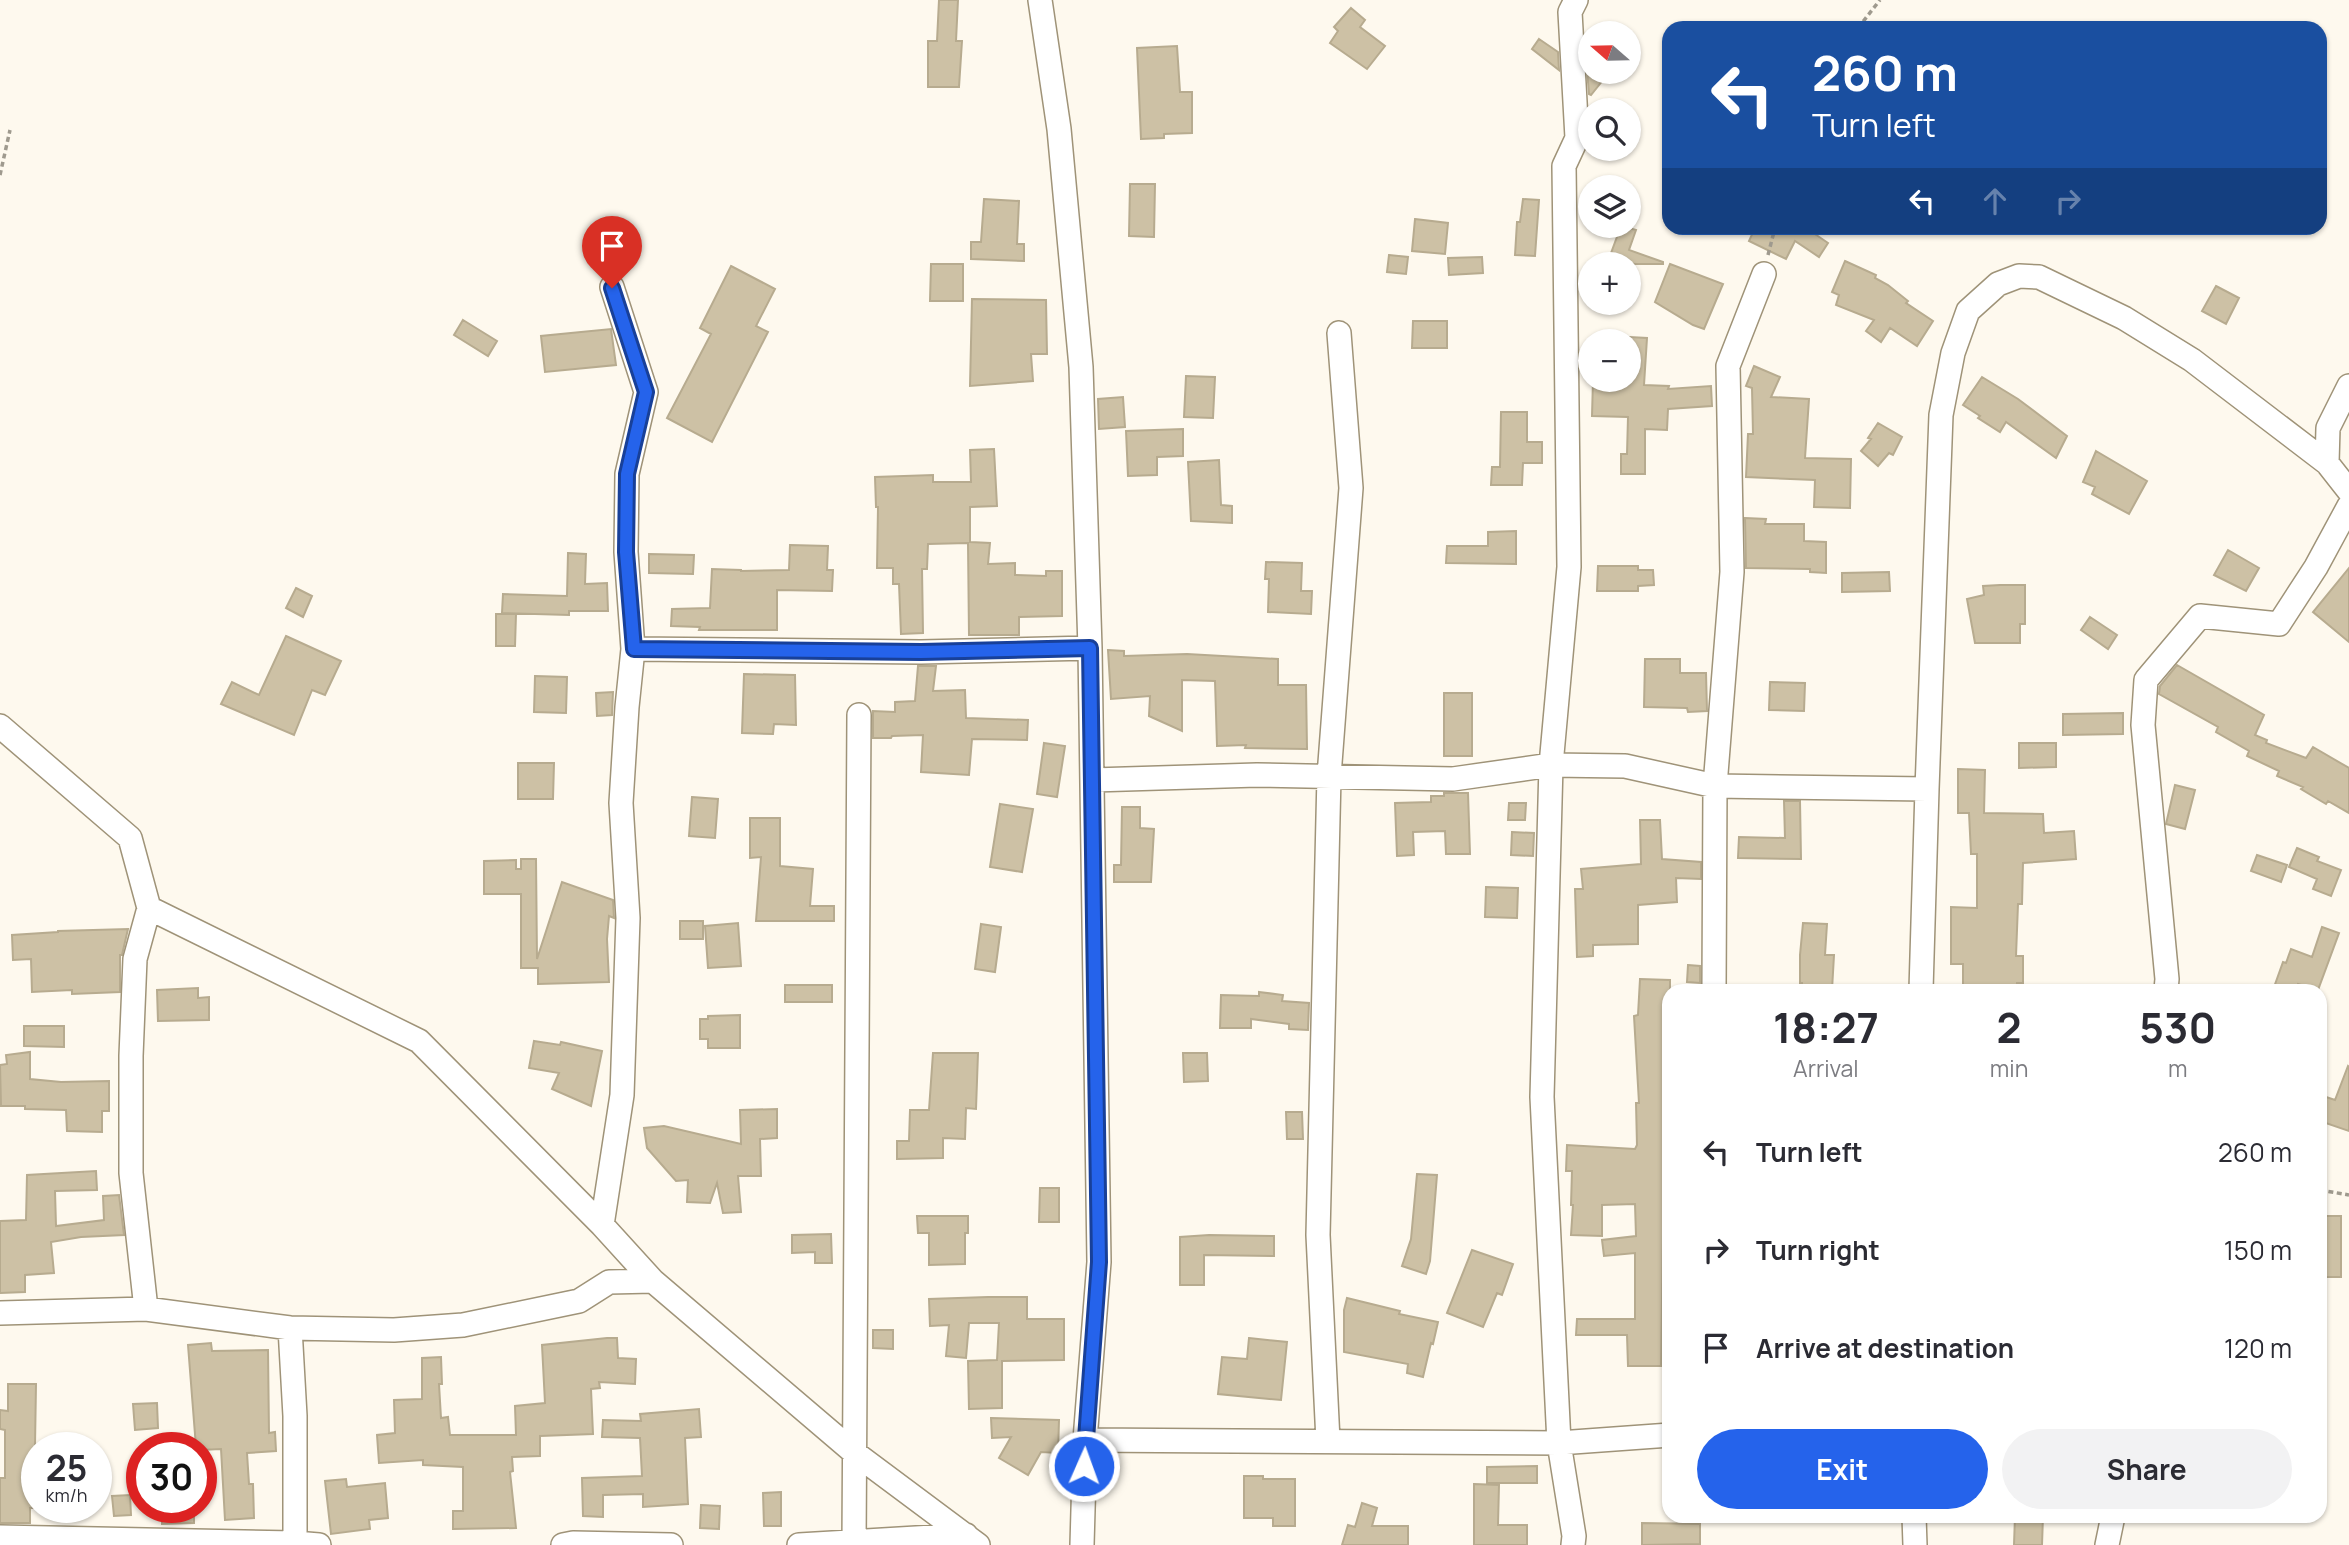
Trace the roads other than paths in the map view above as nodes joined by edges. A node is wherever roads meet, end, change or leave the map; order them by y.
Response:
1 (1040, 0) edge
2 (1576, 0) edge
3 (1764, 274) road end
4 (612, 288) dead end
5 (1339, 333) dead end
6 (2349, 386) edge
7 (2327, 463) junction
8 (2349, 491) edge
9 (2349, 506) edge
10 (1090, 648) junction
11 (634, 649) junction
12 (859, 715) dead end
13 (0, 726) edge
14 (1551, 765) junction
15 (1329, 776) junction
16 (1093, 780) junction
17 (1715, 786) junction
18 (1927, 789) junction
19 (149, 908) junction
20 (1714, 984) edge
21 (1921, 984) edge
22 (2167, 984) edge
23 (602, 1225) junction
24 (653, 1281) junction
25 (146, 1309) junction
26 (0, 1314) edge
27 (290, 1328) junction
28 (1662, 1436) edge
29 (1085, 1440) junction
30 (1328, 1441) junction
31 (1559, 1443) junction
32 (856, 1454) junction
33 (1914, 1523) edge
34 (2112, 1523) edge
35 (0, 1537) edge
36 (972, 1540) edge
37 (854, 1543) edge
38 (295, 1544) edge
39 (319, 1545) edge
40 (563, 1545) edge
41 (671, 1545) edge
42 (799, 1545) edge
43 (1082, 1545) edge
44 (1573, 1545) edge
45 (1915, 1545) edge
46 (2107, 1545) edge

1 - 10 street
2 - 14 street
3 - 17 street
4 - 11 street
5 - 15 street
6 - 7 street
7 - 8 street
7 - 18 street
9 - 22 street
10 - 11 street
10 - 16 street
11 - 23 street
12 - 32 street
13 - 19 street
14 - 15 street
14 - 17 street
14 - 31 street
15 - 16 street
15 - 30 street
16 - 29 street
17 - 18 street
17 - 20 street
18 - 21 street
19 - 23 street
19 - 25 street
23 - 24 street
24 - 27 street
24 - 32 street
25 - 26 street
25 - 27 street
27 - 38 street
28 - 31 street
29 - 30 street
29 - 43 street
30 - 31 street
31 - 44 street
32 - 36 street
32 - 37 street
33 - 45 street
34 - 46 street
35 - 38 street
36 - 37 street
37 - 42 street
38 - 39 street
40 - 41 street

